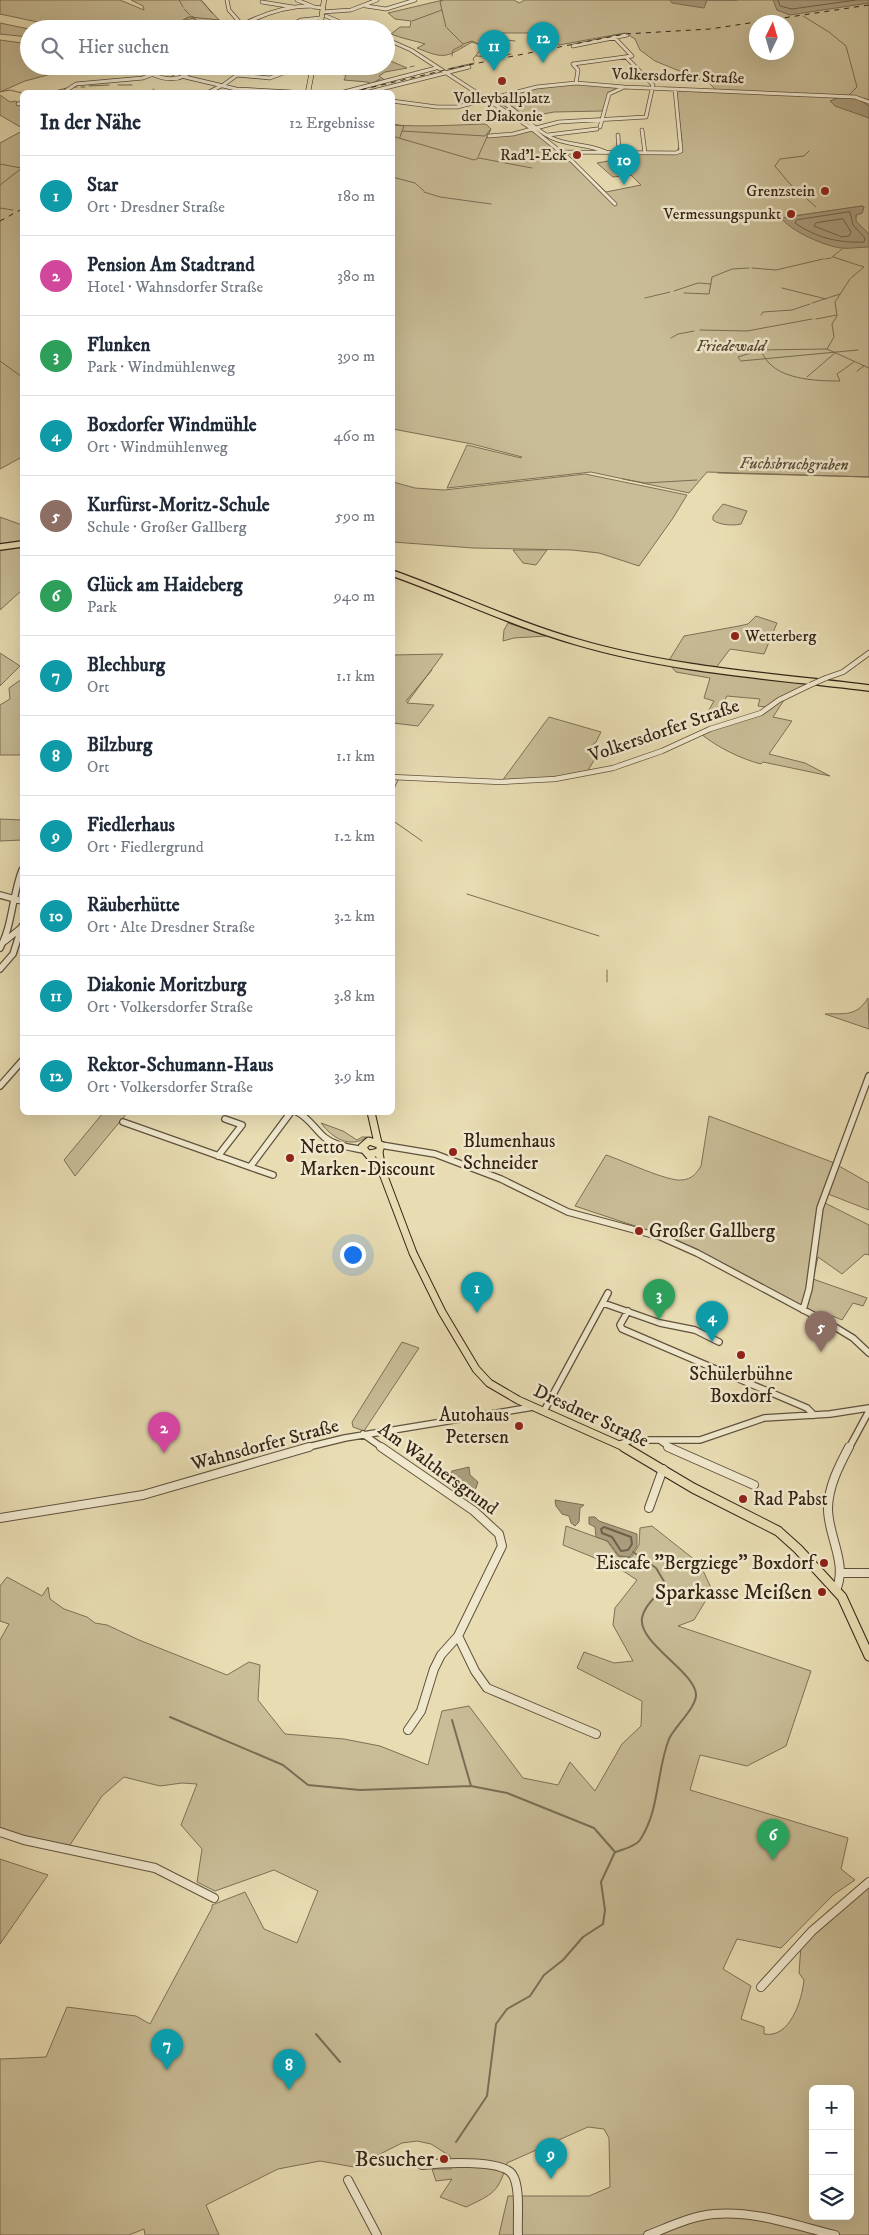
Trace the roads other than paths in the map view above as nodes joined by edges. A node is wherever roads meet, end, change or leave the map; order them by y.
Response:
1 (227, 0) edge
2 (297, 0) edge
3 (324, 0) edge
4 (377, 0) edge
5 (415, 0) edge
6 (262, 2) dead end
7 (311, 6) junction
8 (365, 6) junction
9 (295, 7) junction
10 (322, 13) junction
11 (236, 20) edge
12 (254, 20) edge
13 (301, 20) edge
14 (321, 20) edge
15 (337, 20) edge
16 (627, 35) dead end
17 (614, 37) junction
18 (395, 43) edge
19 (573, 46) dead end
20 (626, 57) junction
21 (469, 67) dead end
22 (436, 68) junction
23 (444, 72) junction
24 (154, 75) joint
25 (237, 75) edge
26 (237, 75) edge
27 (276, 75) edge
28 (311, 75) edge
29 (185, 76) joint
30 (576, 83) junction
31 (221, 86) junction
32 (624, 87) junction
33 (652, 88) junction
34 (675, 89) junction
35 (67, 90) edge
36 (214, 90) edge
37 (244, 90) edge
38 (308, 90) edge
39 (352, 90) edge
40 (376, 90) edge
41 (494, 96) junction
42 (486, 99) junction
43 (395, 101) edge
44 (869, 102) edge
45 (601, 120) junction
46 (537, 127) junction
47 (531, 128) junction
48 (642, 130) dead end
49 (548, 135) junction
50 (618, 135) dead end
51 (489, 136) dead end
52 (541, 136) junction
53 (562, 152) junction
54 (608, 153) junction
55 (619, 153) junction
56 (645, 153) junction
57 (615, 204) dead end
58 (20, 544) edge
59 (0, 547) edge
60 (395, 574) edge
61 (869, 654) edge
62 (869, 688) edge
63 (395, 777) edge
64 (20, 876) edge
65 (16, 887) junction
66 (20, 887) edge
67 (0, 895) edge
68 (13, 898) junction
69 (20, 900) edge
70 (20, 928) edge
71 (20, 932) edge
72 (5, 941) junction
73 (0, 948) edge
74 (0, 969) edge
75 (20, 1063) edge
76 (869, 1076) edge
77 (0, 1086) edge
78 (289, 1115) edge
79 (304, 1115) edge
80 (372, 1115) edge
81 (225, 1119) dead end
82 (123, 1122) dead end
83 (374, 1126) junction
84 (380, 1147) junction
85 (366, 1148) junction
86 (218, 1156) junction
87 (250, 1167) junction
88 (382, 1171) junction
89 (273, 1175) dead end
90 (608, 1293) dead end
91 (603, 1303) junction
92 (803, 1310) junction
93 (628, 1311) junction
94 (719, 1342) dead end
95 (869, 1353) edge
96 (533, 1406) junction
97 (869, 1409) edge
98 (544, 1411) junction
99 (814, 1415) junction
100 (866, 1424) edge
101 (363, 1434) junction
102 (660, 1441) junction
103 (620, 1444) junction
104 (663, 1470) junction
105 (754, 1485) dead end
106 (649, 1508) dead end
107 (3, 1518) edge
108 (840, 1573) junction
109 (869, 1573) edge
110 (836, 1590) junction
111 (458, 1636) junction
112 (869, 1656) edge
113 (408, 1730) dead end
114 (596, 1734) dead end
115 (0, 1832) edge
116 (869, 1882) edge
117 (214, 1898) dead end
118 (761, 1987) dead end
119 (422, 2165) dead end
120 (348, 2180) dead end
121 (377, 2235) edge
122 (518, 2235) edge
123 (648, 2235) edge
124 (834, 2235) edge

1 - 11 street
2 - 7 street
3 - 10 main road
4 - 8 street
5 - 8 street
6 - 9 street
7 - 9 street
7 - 10 street
8 - 10 street
9 - 12 street
10 - 13 street
10 - 14 main road
10 - 15 street
16 - 17 street
17 - 19 street
17 - 20 street
18 - 22 street
20 - 30 street
20 - 33 street
21 - 23 street
22 - 23 street
22 - 39 street
23 - 40 street
23 - 42 street
24 - 29 street
24 - 35 street
25 - 27 street
26 - 31 street
28 - 38 main road
29 - 31 street
30 - 32 street, Volkersdorfer Straße
30 - 41 street, Volkersdorfer Straße
31 - 36 street
31 - 37 street
32 - 33 street, Volkersdorfer Straße
32 - 45 street
33 - 34 street, Volkersdorfer Straße
33 - 45 street
34 - 44 street, Volkersdorfer Straße
34 - 56 street
41 - 42 street, Volkersdorfer Straße
41 - 46 street
42 - 43 street, Volkersdorfer Straße
42 - 47 street
45 - 46 street
45 - 49 street
46 - 47 street
46 - 49 street
47 - 51 street
47 - 52 street
48 - 56 street
49 - 52 street
49 - 54 street
50 - 55 street
52 - 53 street
53 - 54 street
53 - 57 street
54 - 55 street
55 - 56 street
58 - 59 main road
60 - 62 main road
61 - 63 street, Volkersdorfer Straße, bridge
64 - 65 street
65 - 66 street
65 - 68 street
67 - 68 street
68 - 69 street
68 - 72 street
70 - 72 street
71 - 74 street
72 - 73 street
75 - 77 street
76 - 92 street
78 - 87 street
79 - 85 street
80 - 83 main road, Dresdner Straße
81 - 86 street
82 - 86 street
83 - 84 main road, Dresdner Straße
83 - 85 main road, Dresdner Straße
84 - 85 main road
84 - 85 main road
84 - 88 main road, Dresdner Straße
84 - 92 street
85 - 88 main road, Dresdner Straße
86 - 87 street
87 - 89 street
88 - 96 main road, Dresdner Straße
90 - 91 street
91 - 93 street
91 - 98 street
92 - 95 street
93 - 94 street
93 - 99 street
96 - 98 main road, Dresdner Straße
96 - 101 street, Wahnsdorfer Straße
97 - 99 street
97 - 100 street
98 - 103 main road, Dresdner Straße
99 - 102 street
100 - 108 street
101 - 107 street, Wahnsdorfer Straße
101 - 111 street, Am Walthersgrund
102 - 103 street
102 - 105 street
103 - 104 main road, Dresdner Straße
104 - 106 street
104 - 110 main road, Dresdner Straße
108 - 109 street
108 - 110 street
110 - 112 main road, Dresdner Straße
111 - 113 street, Am Walthersgrund
111 - 114 street
115 - 117 street
116 - 118 street
119 - 122 street
120 - 121 street
123 - 124 street

